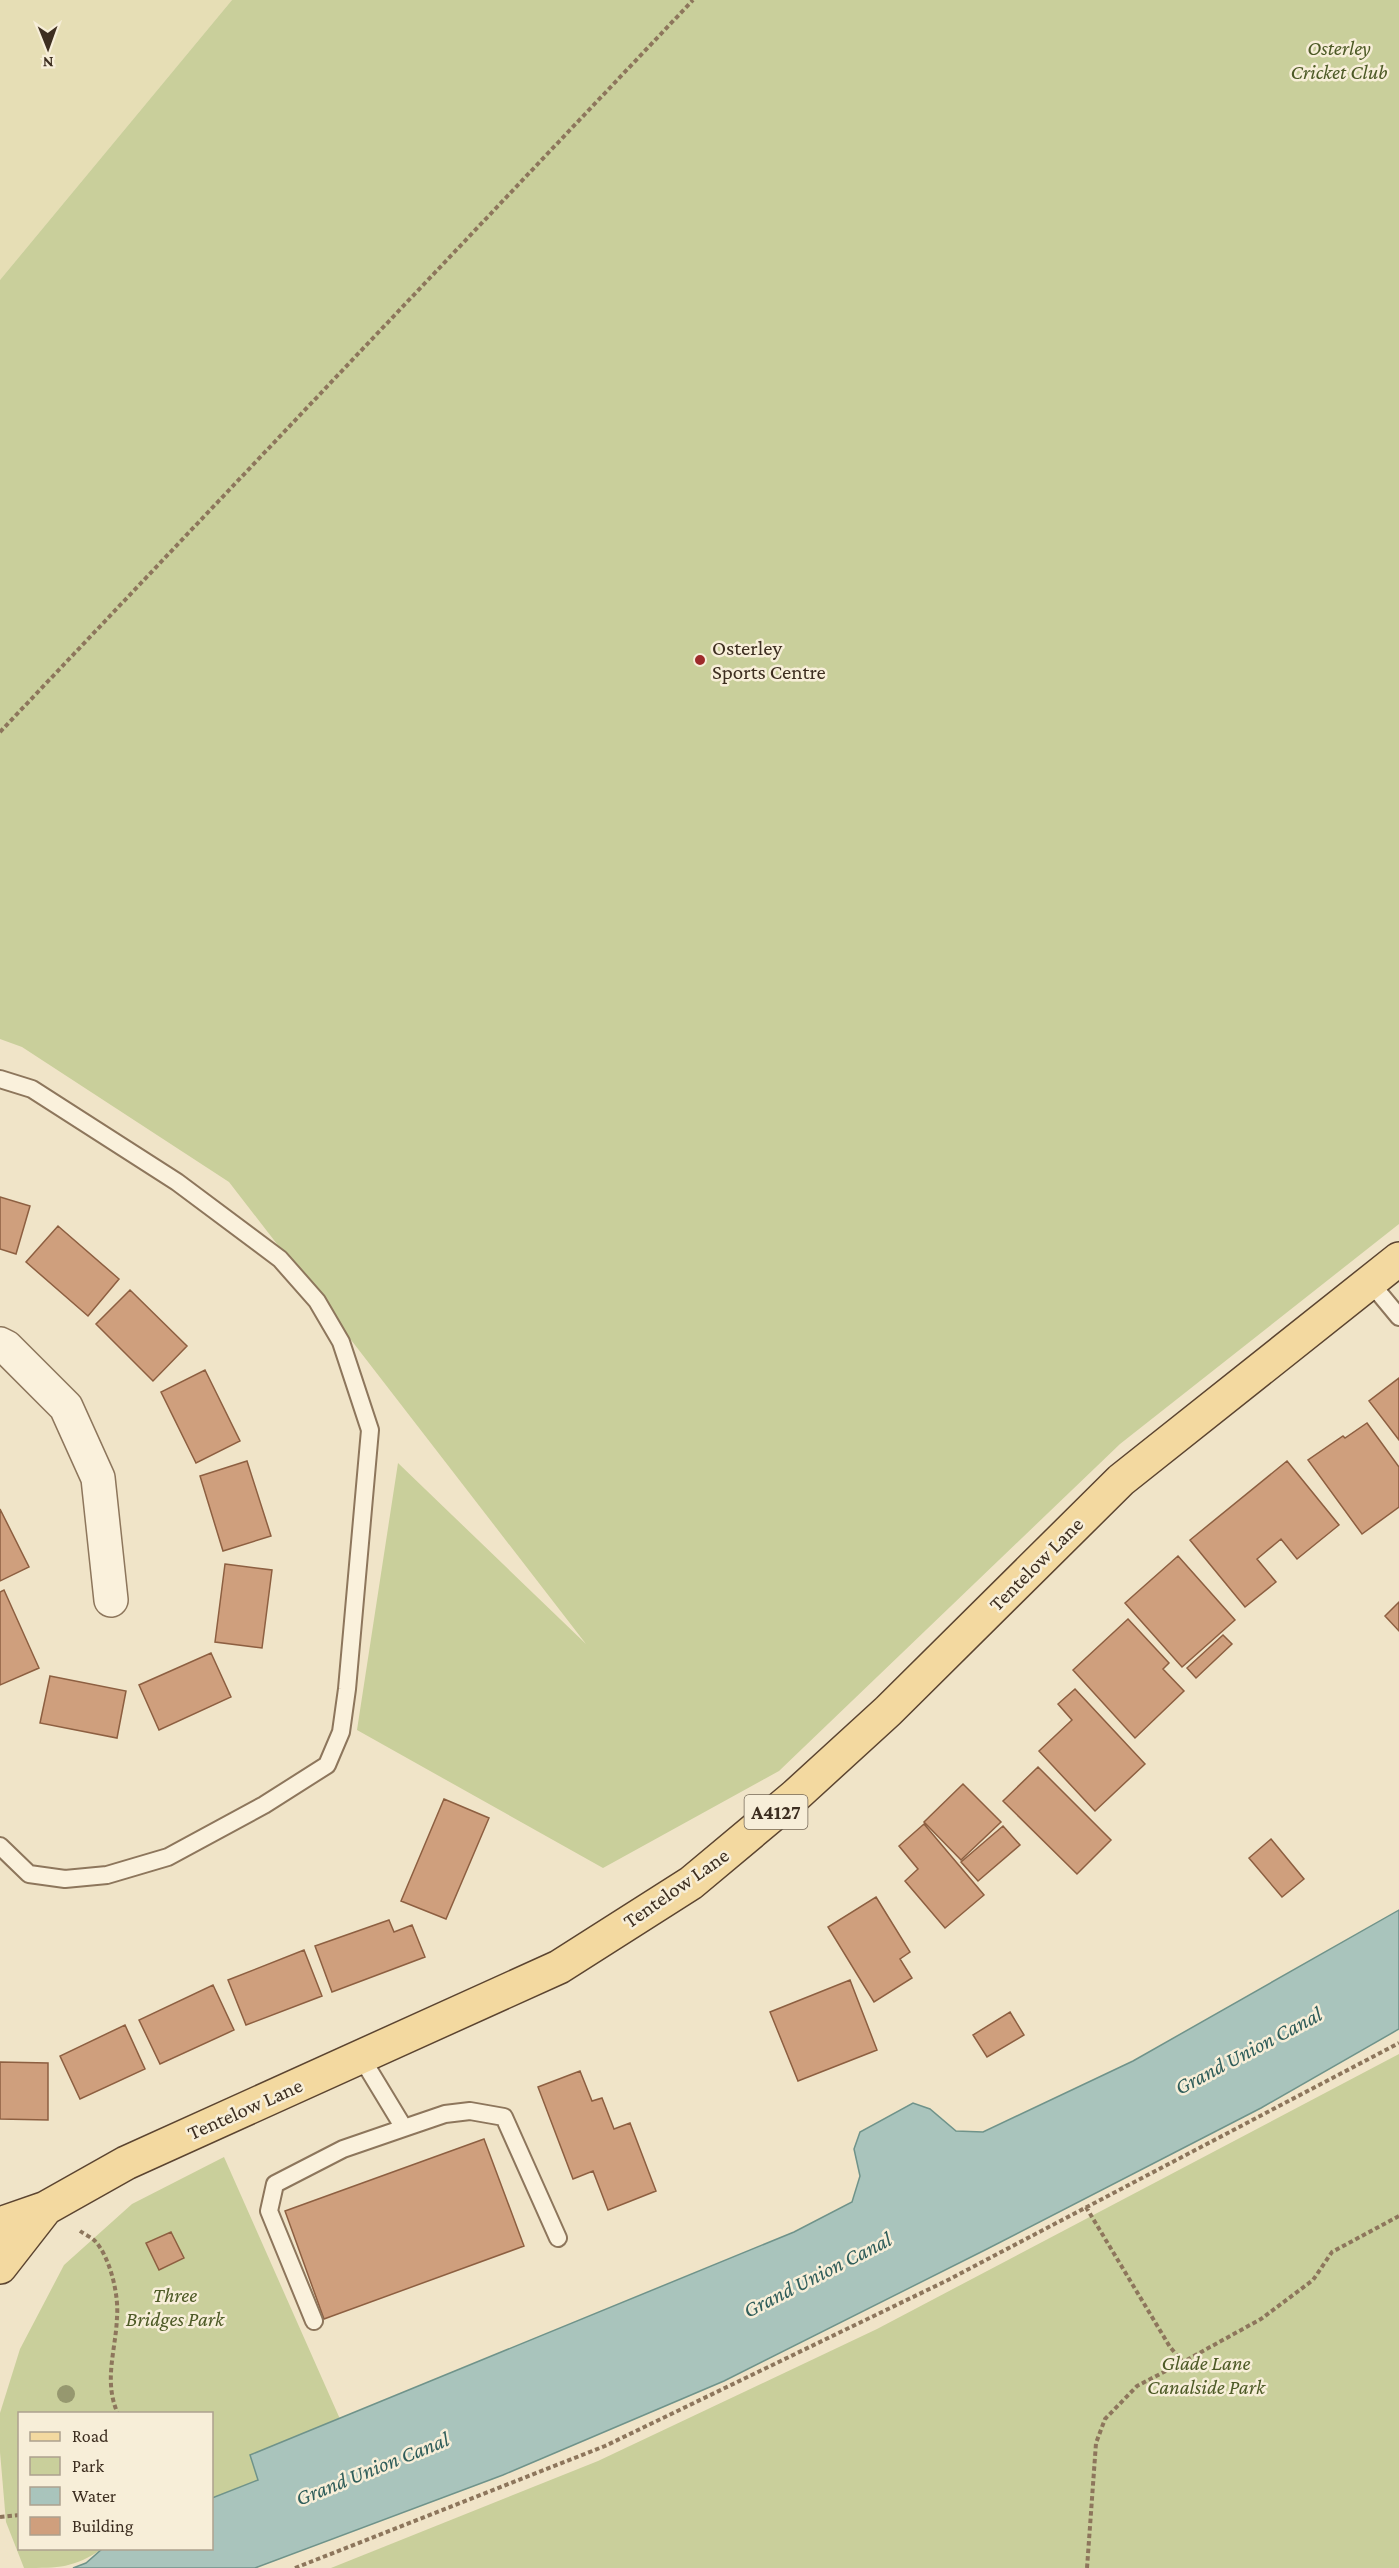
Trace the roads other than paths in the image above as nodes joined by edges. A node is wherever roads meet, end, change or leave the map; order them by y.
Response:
1 (0, 1079) edge
2 (1399, 1259) edge
3 (1370, 1282) junction
4 (1399, 1317) edge
5 (0, 1344) edge
6 (111, 1600) dead end
7 (0, 1846) edge
8 (361, 2056) junction
9 (404, 2128) junction
10 (46, 2208) junction
11 (0, 2224) edge
12 (558, 2238) dead end
13 (0, 2267) edge
14 (314, 2321) dead end

1 - 7 lane
2 - 3 main road, Tentelow Lane / A4127
3 - 4 lane
3 - 8 main road, Tentelow Lane / A4127
5 - 6 street
8 - 9 lane
8 - 10 main road, Tentelow Lane / A4127
9 - 12 lane
9 - 14 lane
10 - 11 main road, Tentelow Lane / A4127
10 - 13 main road, Tentelow Lane / A4127

